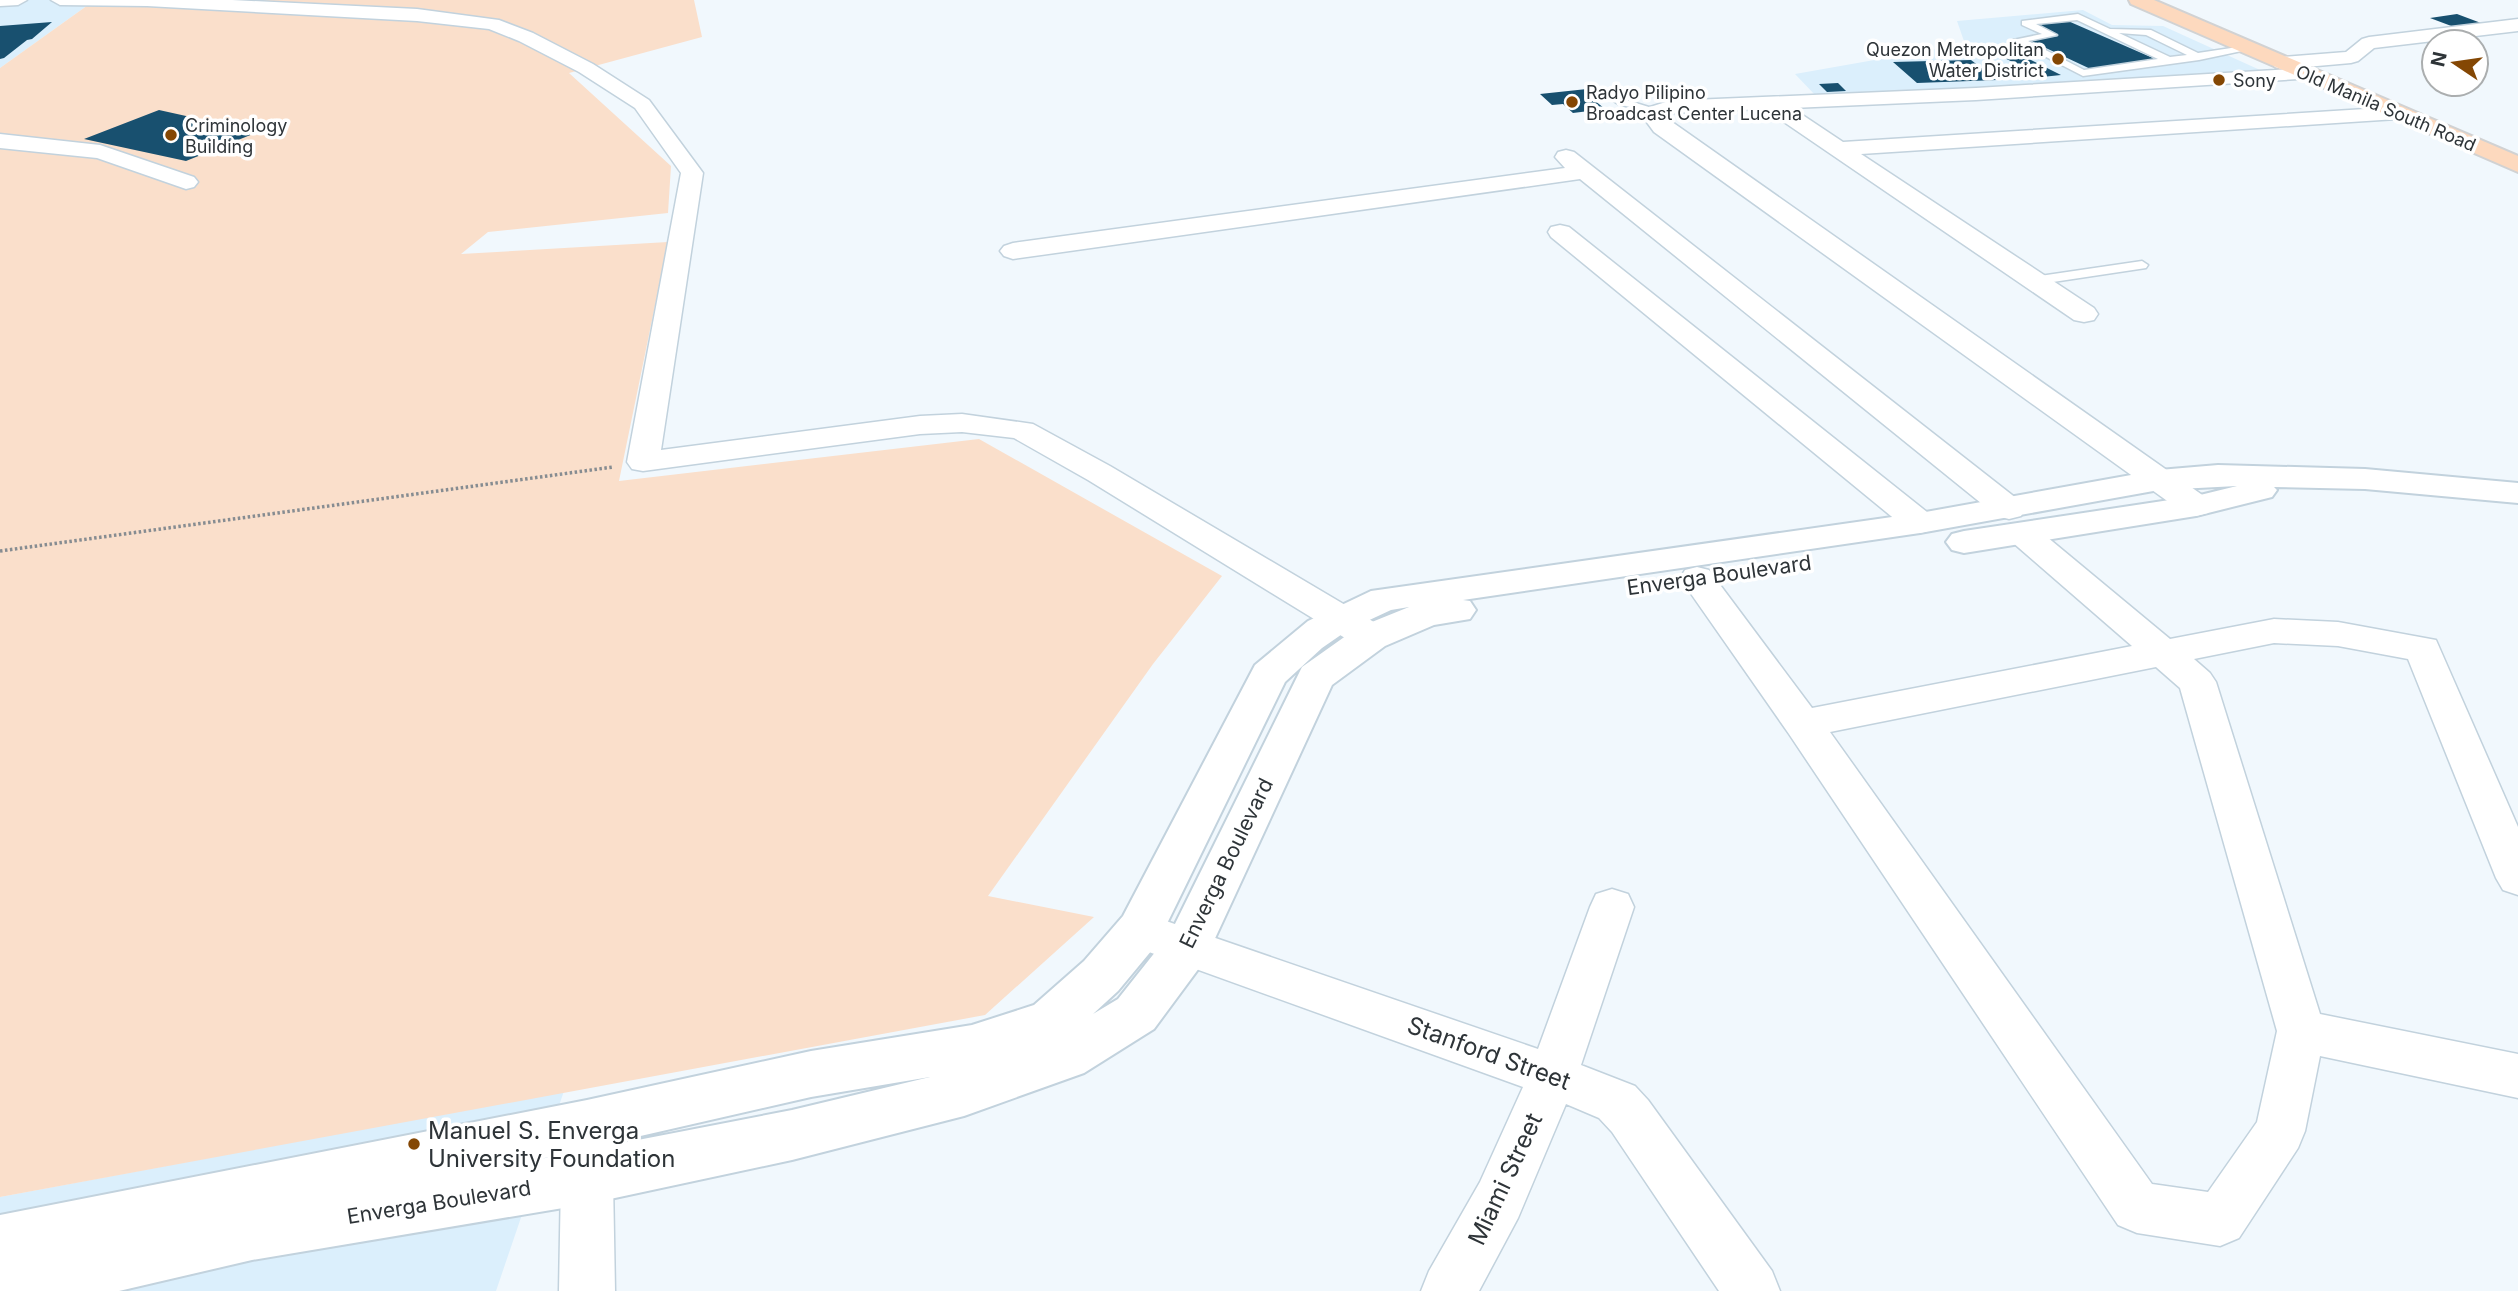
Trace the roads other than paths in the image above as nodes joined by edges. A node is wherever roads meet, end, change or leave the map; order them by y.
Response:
1 (18, 0) edge
2 (60, 0) edge
3 (147, 0) edge
4 (2138, 0) edge
5 (0, 1) edge
6 (2518, 25) edge
7 (2105, 29) junction
8 (2251, 48) junction
9 (2199, 57) junction
10 (2170, 61) junction
11 (2282, 63) junction
12 (2307, 74) junction
13 (1608, 93) dead end
14 (1770, 103) junction
15 (1657, 110) junction
16 (2397, 113) junction
17 (0, 141) edge
18 (1836, 149) junction
19 (1560, 151) dead end
20 (2518, 165) edge
21 (1583, 172) junction
22 (186, 182) dead end
23 (1560, 232) dead end
24 (1013, 251) dead end
25 (2142, 265) dead end
26 (2033, 281) junction
27 (2084, 314) dead end
28 (2306, 479) junction
29 (2159, 480) junction
30 (2518, 493) edge
31 (2196, 506) junction
32 (2016, 521) junction
33 (1920, 523) junction
34 (1697, 578) junction
35 (1355, 627) junction
36 (2164, 654) junction
37 (1803, 724) junction
38 (2518, 878) edge
39 (1612, 907) dead end
40 (1140, 930) junction
41 (1188, 946) junction
42 (2301, 1031) junction
43 (1553, 1076) junction
44 (2518, 1076) edge
45 (587, 1125) junction
46 (587, 1178) junction
47 (0, 1243) edge
48 (0, 1290) edge
49 (587, 1291) edge
50 (1449, 1291) edge
51 (1752, 1291) edge

1 - 5 street
2 - 3 street
3 - 35 street
4 - 8 main road, Old Manila South Road
6 - 11 street
7 - 9 lane
7 - 10 lane
7 - 10 lane
8 - 9 lane
8 - 11 main road, Old Manila South Road
9 - 10 lane
11 - 12 main road, Old Manila South Road
12 - 14 street
12 - 16 main road, Old Manila South Road
13 - 15 lane
14 - 15 street
14 - 18 street
15 - 29 street
16 - 18 street
16 - 20 main road, Old Manila South Road
17 - 22 street
18 - 26 street
19 - 21 street
21 - 24 street
21 - 32 street
23 - 33 street
25 - 26 lane
26 - 27 street
28 - 29 street, Enverga Boulevard
28 - 30 street, Enverga Boulevard
28 - 31 street, Enverga Boulevard
29 - 31 street
29 - 32 street, Enverga Boulevard
31 - 32 street, Enverga Boulevard
32 - 33 street, Enverga Boulevard
32 - 34 street, Enverga Boulevard
32 - 36 street
33 - 35 street, Enverga Boulevard
34 - 35 street, Enverga Boulevard
34 - 37 street
35 - 40 street, Enverga Boulevard
35 - 41 street, Enverga Boulevard
36 - 37 street
36 - 38 street
36 - 42 street
37 - 42 street
39 - 43 street, Miami Street
40 - 41 street, Stanford Street
40 - 45 street, Enverga Boulevard
41 - 43 street, Stanford Street
41 - 46 street, Enverga Boulevard
42 - 44 street
43 - 50 street, Miami Street
43 - 51 street, Stanford Street
45 - 46 street
45 - 47 street, Enverga Boulevard
46 - 48 street, Enverga Boulevard
46 - 49 street

